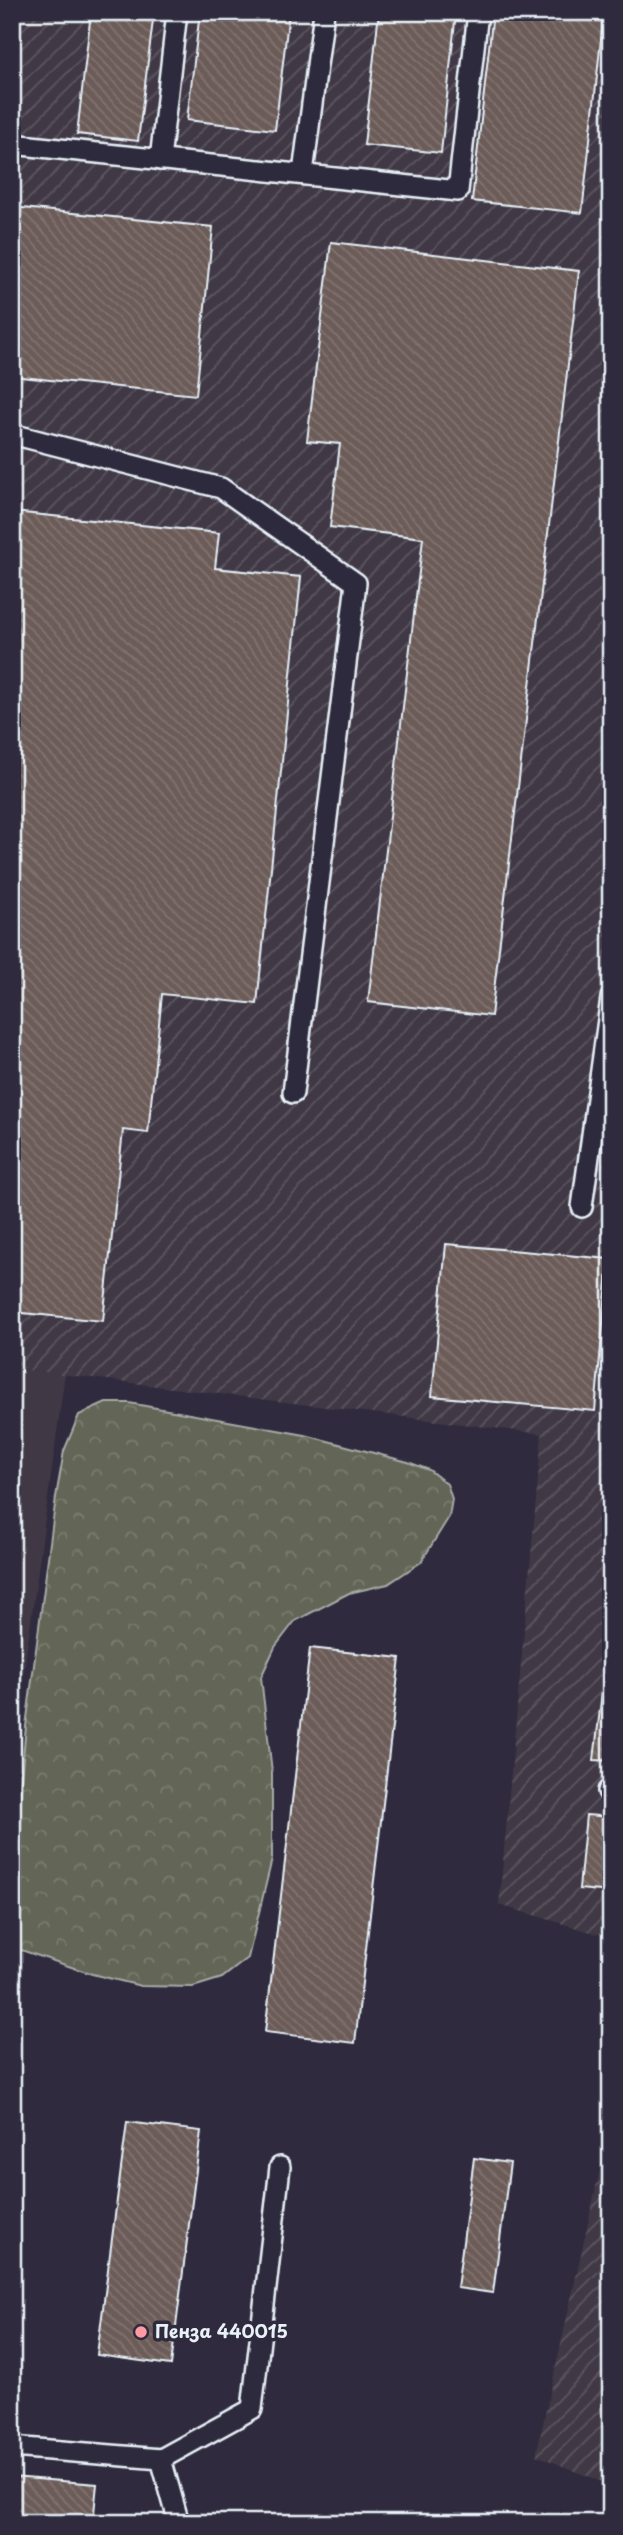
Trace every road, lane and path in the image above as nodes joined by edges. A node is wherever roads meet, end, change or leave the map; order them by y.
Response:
1 (177, 12) edge
2 (324, 12) edge
3 (478, 12) edge
4 (12, 144) edge
5 (160, 160) junction
6 (303, 173) junction
7 (12, 434) edge
8 (611, 998) edge
9 (293, 1093) dead end
10 (582, 1207) dead end
11 (279, 2167) dead end
12 (12, 2447) edge
13 (161, 2459) junction
14 (179, 2523) edge

1 - 5 lane
2 - 6 lane
3 - 6 lane
4 - 5 lane
5 - 6 lane
7 - 9 lane
8 - 10 lane
11 - 13 lane
12 - 13 lane
13 - 14 lane

